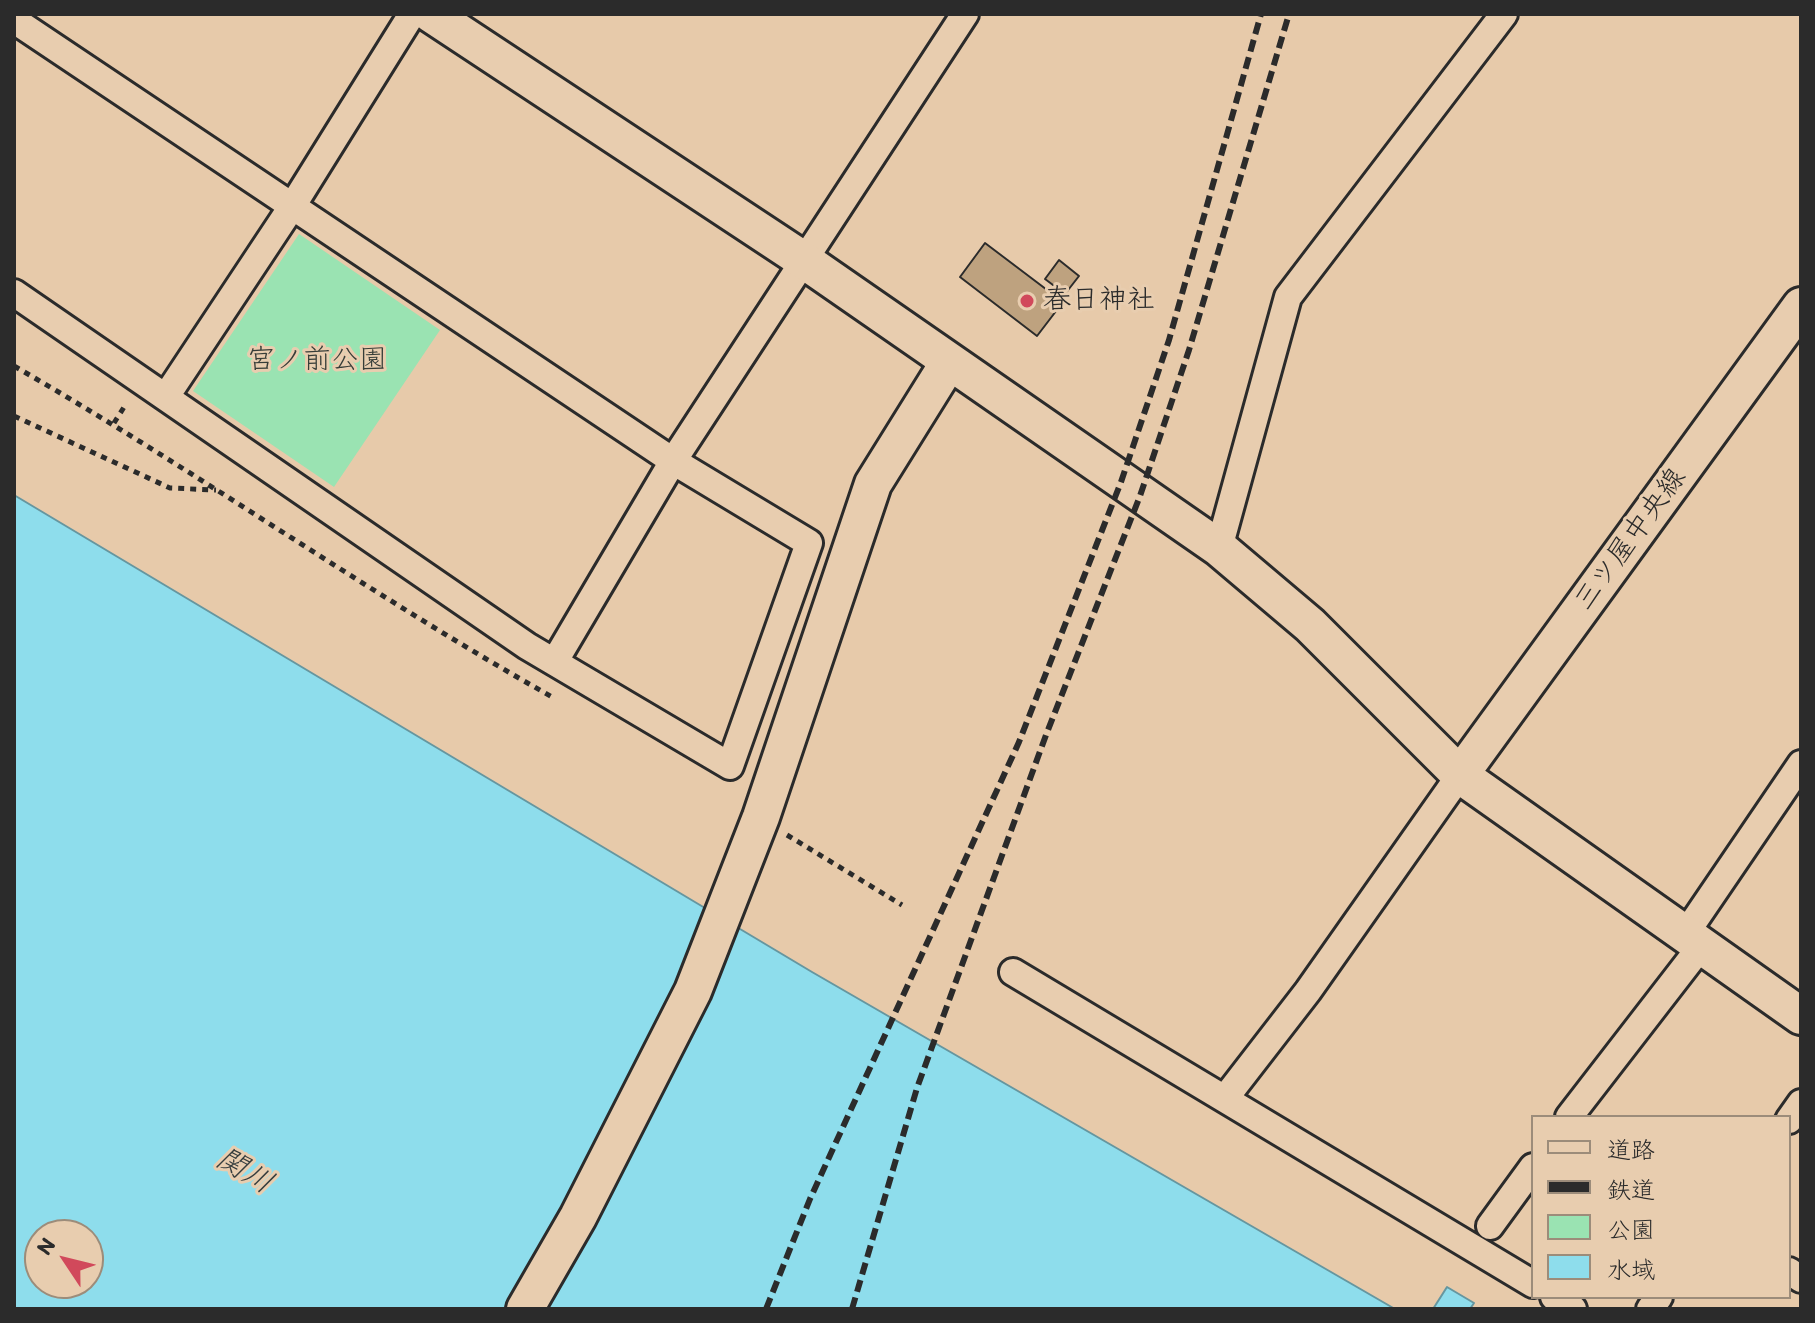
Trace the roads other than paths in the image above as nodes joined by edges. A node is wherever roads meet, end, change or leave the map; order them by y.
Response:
1 (412, 14) edge
2 (431, 14) edge
3 (1504, 14) edge
4 (959, 16) edge
5 (14, 20) edge
6 (293, 205) junction
7 (802, 259) junction
8 (14, 293) edge
9 (1801, 306) edge
10 (949, 362) junction
11 (167, 395) junction
12 (673, 461) junction
13 (1219, 548) junction
14 (555, 661) junction
15 (1801, 764) edge
16 (1460, 775) junction
17 (1694, 939) junction
18 (1013, 972) dead end
19 (1795, 1003) edge
20 (1226, 1097) junction
21 (1570, 1115) edge
22 (1531, 1170) edge
23 (1490, 1226) dead end
24 (1531, 1283) edge
25 (525, 1309) edge

1 - 6 street
2 - 7 main road
3 - 13 street
4 - 7 street
5 - 6 street
6 - 11 street
6 - 12 street
7 - 10 main road
7 - 12 street
8 - 11 street
9 - 16 main road, 三ツ屋中央線
10 - 13 main road
10 - 25 main road
11 - 14 street
12 - 14 street
12 - 14 street
13 - 16 main road
15 - 17 street
16 - 17 main road
16 - 20 street
17 - 19 main road
17 - 21 street
18 - 20 street
20 - 24 street
22 - 23 street

